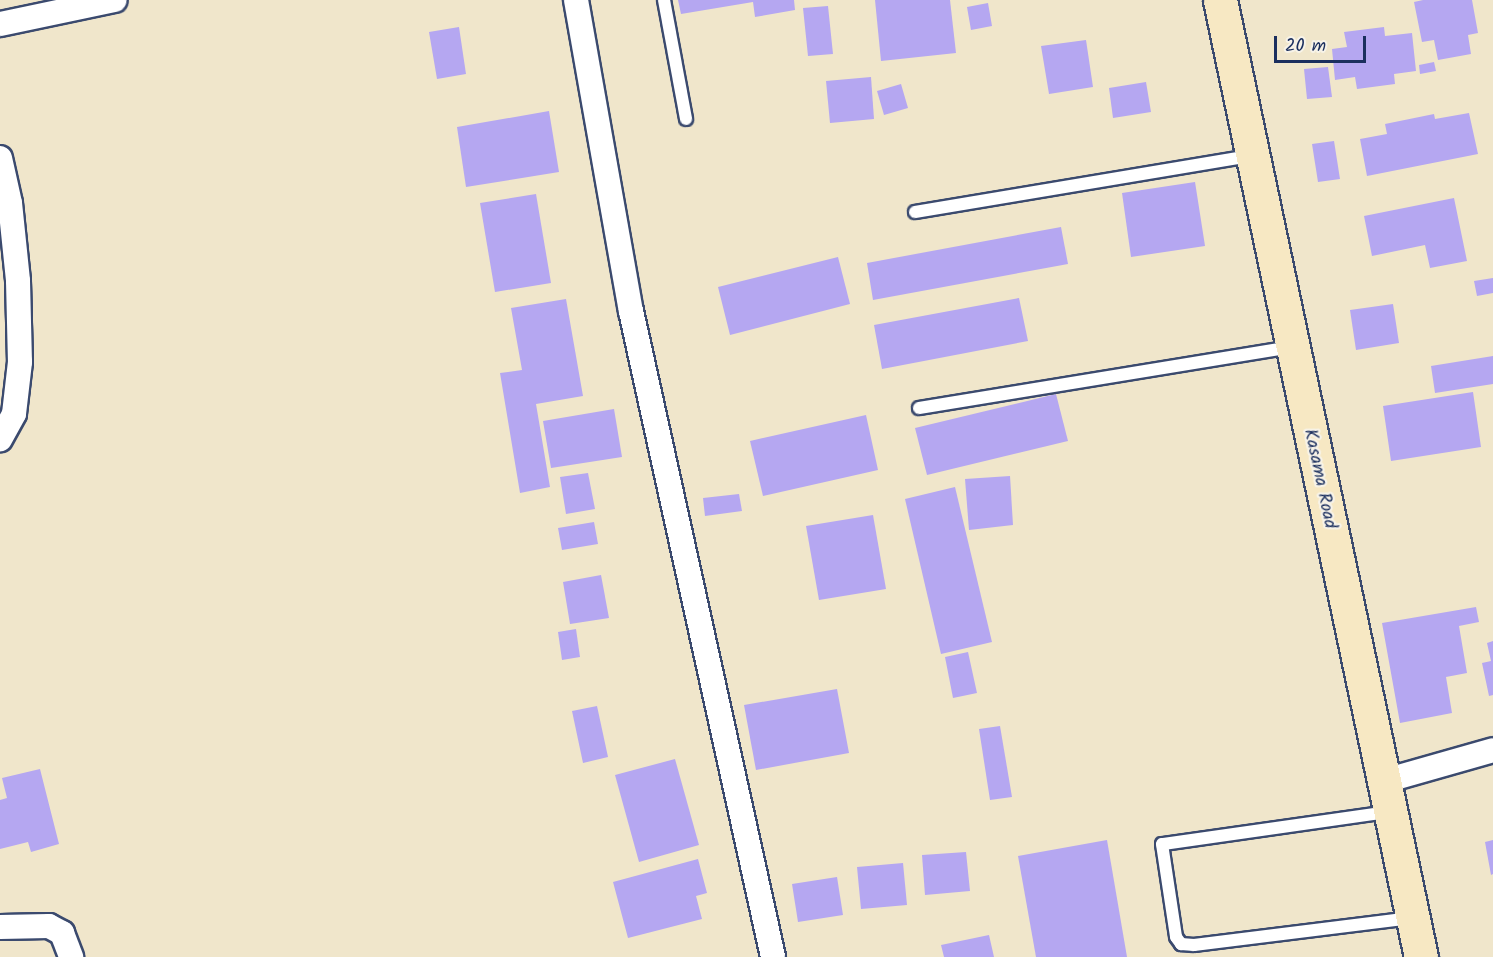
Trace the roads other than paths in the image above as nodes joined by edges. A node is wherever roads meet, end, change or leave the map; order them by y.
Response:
1 (115, 0) edge
2 (576, 0) edge
3 (664, 0) edge
4 (1220, 0) edge
5 (0, 24) edge
6 (686, 119) dead end
7 (1252, 156) junction
8 (0, 158) edge
9 (915, 212) dead end
10 (1292, 347) junction
11 (919, 408) dead end
12 (0, 439) edge
13 (1493, 750) edge
14 (1385, 797) junction
15 (1412, 918) junction
16 (0, 927) edge
17 (71, 957) edge
18 (773, 957) edge
19 (1421, 957) edge

1 - 5 street
2 - 18 street
3 - 6 lane
4 - 7 street, Kasama Road
7 - 9 lane
7 - 10 street, Kasama Road
8 - 12 street
10 - 11 lane
10 - 14 street, Kasama Road
13 - 14 street
14 - 15 street, Kasama Road
14 - 15 lane
15 - 19 street, Kasama Road
16 - 17 street

